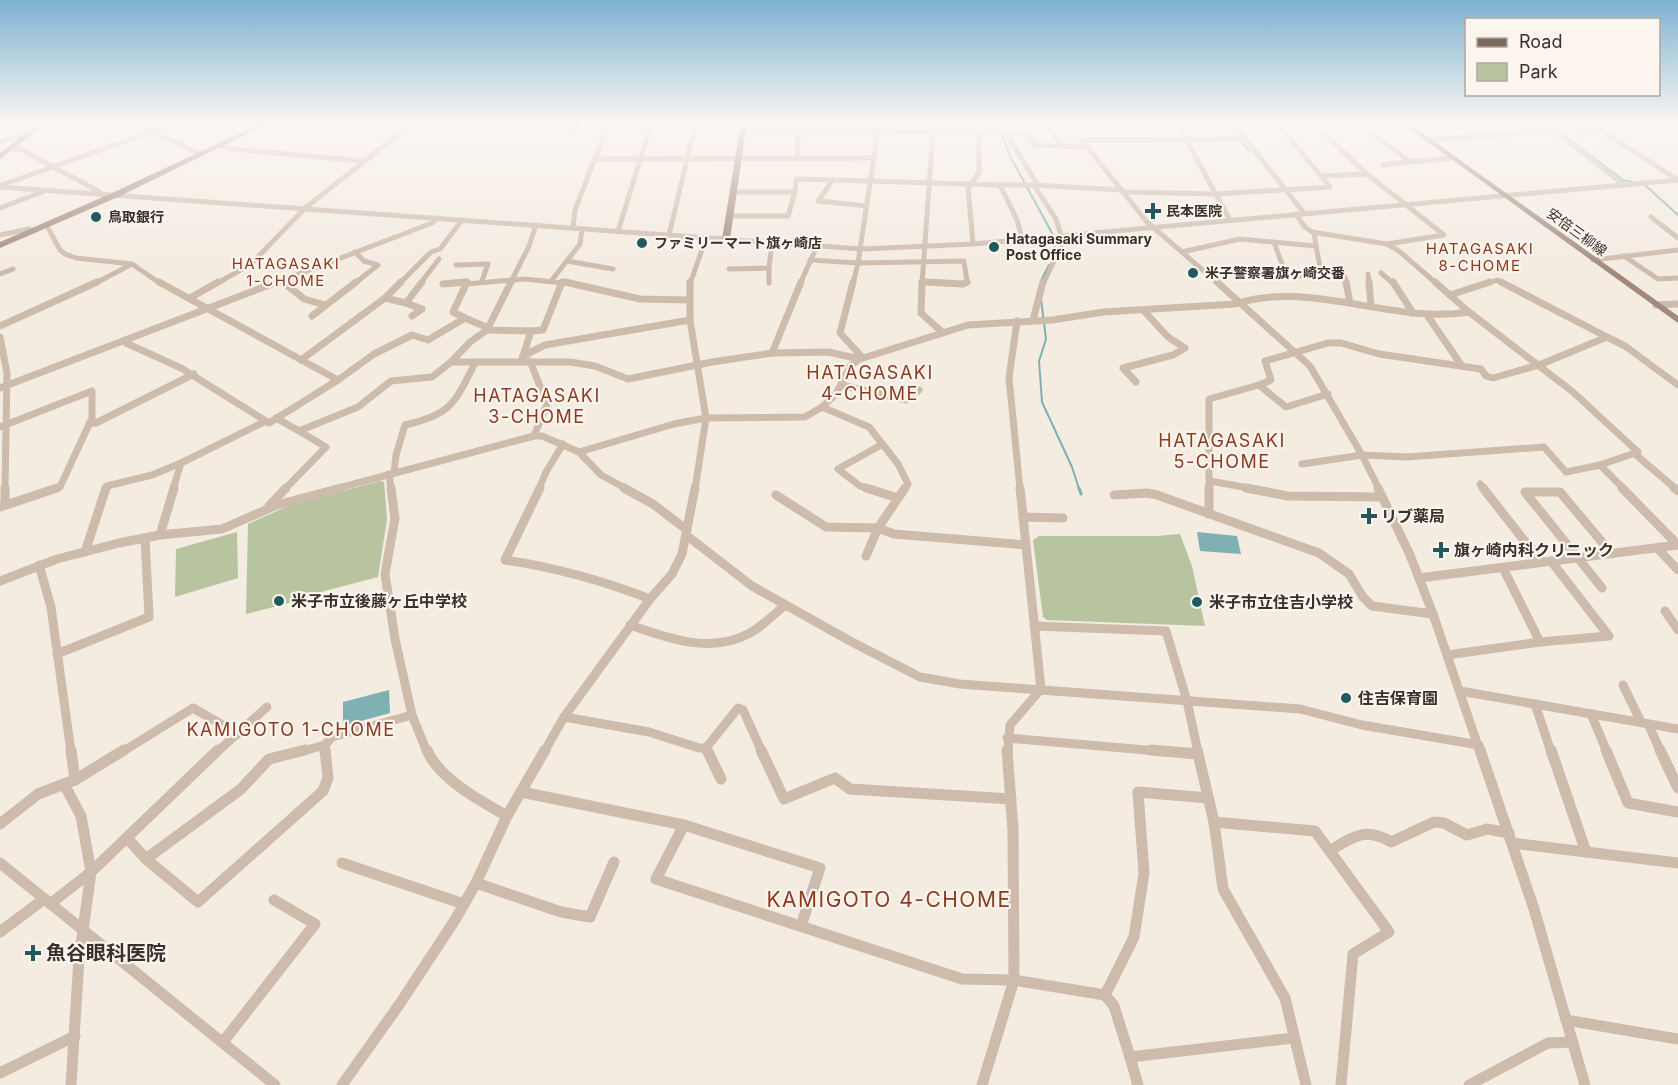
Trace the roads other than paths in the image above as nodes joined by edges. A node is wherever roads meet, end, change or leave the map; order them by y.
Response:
1 (37, 173) edge
2 (64, 173) edge
3 (161, 173) edge
4 (349, 173) edge
5 (590, 173) edge
6 (636, 173) edge
7 (685, 173) edge
8 (737, 173) edge
9 (872, 173) edge
10 (930, 173) edge
11 (980, 173) edge
12 (1030, 173) edge
13 (1107, 173) edge
14 (1204, 173) edge
15 (1272, 173) edge
16 (1319, 173) edge
17 (1472, 173) edge
18 (1608, 173) edge
19 (1367, 174) joint
20 (1322, 176) junction
21 (833, 180) junction
22 (1676, 180) edge
23 (871, 181) junction
24 (929, 183) junction
25 (970, 184) junction
26 (1036, 184) junction
27 (1000, 185) junction
28 (1624, 185) junction
29 (0, 186) edge
30 (1678, 186) edge
31 (1284, 189) junction
32 (46, 191) junction
33 (1122, 191) junction
34 (734, 192) junction
35 (795, 192) junction
36 (99, 194) junction
37 (1216, 194) junction
38 (115, 195) junction
39 (1503, 196) junction
40 (1404, 204) junction
41 (867, 206) junction
42 (0, 208) edge
43 (304, 209) junction
44 (1300, 214) junction
45 (730, 216) junction
46 (1651, 217) dead end
47 (437, 218) junction
48 (462, 220) junction
49 (1230, 220) junction
50 (536, 225) junction
51 (47, 226) junction
52 (573, 228) junction
53 (1154, 228) junction
54 (582, 229) junction
55 (34, 231) junction
56 (618, 231) junction
57 (2, 232) edge
58 (1314, 232) junction
59 (669, 235) junction
60 (1063, 236) junction
61 (706, 238) junction
62 (1678, 238) edge
63 (726, 239) junction
64 (1022, 240) junction
65 (1274, 242) junction
66 (772, 243) junction
67 (974, 244) junction
68 (1387, 244) junction
69 (0, 245) edge
70 (817, 246) junction
71 (1316, 246) junction
72 (926, 248) junction
73 (862, 249) junction
74 (1678, 250) edge
75 (355, 252) junction
76 (1182, 252) junction
77 (1624, 256) junction
78 (439, 259) dead end
79 (810, 260) junction
80 (1593, 260) junction
81 (567, 261) junction
82 (922, 261) junction
83 (858, 263) junction
84 (132, 264) junction
85 (456, 265) dead end
86 (729, 268) dead end
87 (769, 268) junction
88 (1343, 268) dead end
89 (13, 269) dead end
90 (613, 269) dead end
91 (1381, 273) dead end
92 (0, 274) edge
93 (1368, 274) dead end
94 (1678, 278) edge
95 (280, 280) junction
96 (511, 280) junction
97 (552, 280) junction
98 (482, 281) junction
99 (467, 282) junction
100 (562, 282) junction
101 (922, 282) junction
102 (769, 283) dead end
103 (443, 284) dead end
104 (1450, 295) junction
105 (189, 298) junction
106 (385, 298) junction
107 (689, 300) junction
108 (1239, 302) junction
109 (406, 303) junction
110 (1350, 303) junction
111 (1656, 304) junction
112 (1678, 304) edge
113 (325, 305) junction
114 (1371, 306) junction
115 (208, 308) junction
116 (1144, 311) junction
117 (1468, 312) junction
118 (1413, 313) junction
119 (1427, 315) junction
120 (312, 316) dead end
121 (412, 316) dead end
122 (465, 318) junction
123 (690, 320) junction
124 (1033, 320) junction
125 (1678, 320) edge
126 (1017, 321) junction
127 (0, 326) edge
128 (488, 329) junction
129 (531, 331) junction
130 (942, 332) junction
131 (0, 337) edge
132 (1607, 337) junction
133 (125, 340) junction
134 (2, 353) edge
135 (772, 353) junction
136 (1296, 353) junction
137 (522, 359) junction
138 (860, 359) junction
139 (302, 360) junction
140 (451, 362) junction
141 (530, 362) junction
142 (475, 363) junction
143 (697, 364) junction
144 (1539, 365) junction
145 (1462, 366) junction
146 (194, 374) junction
147 (338, 380) junction
148 (1136, 382) dead end
149 (842, 385) junction
150 (1259, 385) junction
151 (1678, 385) edge
152 (4, 386) edge
153 (919, 390) dead end
154 (1328, 394) junction
155 (822, 407) junction
156 (276, 418) junction
157 (706, 418) junction
158 (266, 421) junction
159 (89, 424) junction
160 (3, 426) edge
161 (299, 431) junction
162 (534, 436) junction
163 (563, 444) junction
164 (880, 445) junction
165 (579, 452) junction
166 (1635, 454) junction
167 (1362, 455) junction
168 (181, 463) junction
169 (1302, 464) dead end
170 (1600, 465) junction
171 (392, 474) junction
172 (1210, 481) junction
173 (1480, 484) dead end
174 (1678, 491) edge
175 (776, 495) dead end
176 (1114, 495) dead end
177 (1382, 497) junction
178 (898, 498) junction
179 (3, 506) edge
180 (269, 508) junction
181 (1209, 514) junction
182 (1023, 517) junction
183 (1063, 518) dead end
184 (878, 528) junction
185 (687, 532) junction
186 (160, 535) junction
187 (146, 538) junction
188 (1026, 545) junction
189 (1678, 545) edge
190 (1658, 549) junction
191 (85, 552) junction
192 (1612, 554) junction
193 (866, 556) dead end
194 (1577, 557) junction
195 (1551, 561) junction
196 (1541, 562) junction
197 (39, 565) junction
198 (1503, 568) junction
199 (1678, 570) edge
200 (1419, 578) junction
201 (0, 581) edge
202 (1602, 588) dead end
203 (650, 600) junction
204 (786, 605) junction
205 (1665, 611) dead end
206 (1433, 614) junction
207 (630, 625) junction
208 (1034, 626) junction
209 (1678, 630) edge
210 (1540, 642) junction
211 (57, 654) junction
212 (1447, 655) junction
213 (1623, 685) dead end
214 (1041, 689) junction
215 (1460, 691) junction
216 (1187, 701) junction
217 (1535, 704) junction
218 (267, 707) dead end
219 (1591, 714) junction
220 (412, 715) junction
221 (564, 717) junction
222 (1644, 723) junction
223 (1678, 729) edge
224 (237, 734) junction
225 (1007, 738) junction
226 (325, 745) junction
227 (1479, 745) junction
228 (706, 748) junction
229 (1197, 754) junction
230 (721, 779) dead end
231 (75, 780) junction
232 (64, 784) junction
233 (1678, 788) edge
234 (521, 792) junction
235 (1208, 798) junction
236 (1011, 799) junction
237 (1678, 812) edge
238 (507, 816) junction
239 (1214, 822) junction
240 (0, 824) edge
241 (684, 825) junction
242 (127, 838) junction
243 (1510, 838) junction
244 (1331, 850) junction
245 (1586, 852) junction
246 (146, 859) junction
247 (614, 862) dead end
248 (0, 863) edge
249 (342, 863) dead end
250 (1678, 863) edge
251 (91, 872) junction
252 (476, 884) junction
253 (274, 900) dead end
254 (47, 901) junction
255 (464, 904) junction
256 (801, 926) junction
257 (84, 929) junction
258 (0, 932) edge
259 (1014, 980) junction
260 (1105, 995) junction
261 (1566, 1020) junction
262 (75, 1036) junction
263 (1293, 1038) junction
264 (1678, 1039) edge
265 (1573, 1041) junction
266 (222, 1042) junction
267 (1130, 1057) junction
268 (0, 1073) edge
269 (72, 1085) edge
270 (275, 1085) edge
271 (342, 1085) edge
272 (982, 1085) edge
273 (1138, 1085) edge
274 (1306, 1085) edge
275 (1341, 1085) edge
276 (1468, 1085) edge
277 (1585, 1085) edge

1 - 29 street
2 - 36 street
3 - 38 street
4 - 43 street
5 - 52 street
6 - 56 street
7 - 59 street
8 - 34 street
9 - 23 street
10 - 24 street
11 - 25 street
12 - 26 street
13 - 33 street
14 - 37 street
15 - 31 street
16 - 20 street
17 - 39 street, 安倍三柳線
18 - 28 street
19 - 20 street
19 - 40 street
20 - 31 street
21 - 23 street
21 - 35 street
21 - 41 street
22 - 28 street
22 - 30 street
23 - 24 street
23 - 41 street
24 - 25 street
24 - 72 street
25 - 27 street
25 - 67 street
26 - 27 street
26 - 33 street
26 - 60 street
27 - 64 street
28 - 39 street
29 - 32 street
31 - 37 street
31 - 44 street
32 - 36 street
32 - 42 street
33 - 37 street
33 - 53 street
34 - 35 street
34 - 45 street
35 - 45 street
36 - 38 street
37 - 49 street
38 - 43 street
38 - 51 street
39 - 40 street
39 - 80 street, 安倍三柳線
40 - 44 street
40 - 68 street
41 - 73 street
43 - 47 street
43 - 105 street
44 - 49 street
44 - 58 street
45 - 63 street
46 - 62 street
47 - 48 street
47 - 75 street
48 - 50 street
48 - 106 street
49 - 53 street
50 - 52 street
50 - 96 street
51 - 55 street
51 - 84 street
52 - 54 street
53 - 60 street
53 - 76 street
54 - 56 street
54 - 81 street
55 - 57 street
55 - 69 street
56 - 59 street
58 - 68 street
58 - 71 street
59 - 61 street
60 - 64 street
60 - 124 street
61 - 63 street
61 - 107 street
63 - 66 street
64 - 67 street
65 - 71 street
65 - 71 street
65 - 76 street
66 - 70 street
66 - 87 street
67 - 72 street
68 - 104 street
70 - 73 street
70 - 79 street
72 - 73 street
72 - 82 street
73 - 83 street
74 - 77 street
75 - 95 street
75 - 113 street
76 - 108 street
77 - 80 street
77 - 94 street
78 - 109 street
79 - 83 street
79 - 135 street
80 - 111 street, 安倍三柳線
81 - 90 street
81 - 97 street
82 - 83 street
82 - 101 street
82 - 101 street
83 - 138 street
84 - 105 street
84 - 127 street
85 - 98 street
86 - 87 street
87 - 102 street
88 - 110 street
89 - 92 street
91 - 118 street
93 - 114 street
95 - 113 street
95 - 115 street
96 - 97 street
96 - 98 street
96 - 128 street
97 - 100 street
98 - 99 street
99 - 103 street
99 - 122 street
100 - 107 street
100 - 129 street
101 - 130 street
104 - 117 street
104 - 132 street
105 - 115 street
106 - 109 street
106 - 139 street
107 - 123 street
108 - 110 street
108 - 116 street
108 - 136 street
109 - 121 street
110 - 114 street
111 - 112 street
111 - 125 street, 安倍三柳線
113 - 120 street
114 - 118 street
115 - 133 street
115 - 139 street
116 - 124 street
116 - 148 street
117 - 119 street
117 - 144 street
118 - 119 street
119 - 145 street
122 - 128 street
122 - 147 street
123 - 137 street
123 - 143 street
124 - 126 street
126 - 130 street
126 - 182 street
128 - 129 street
128 - 140 street
129 - 137 street
130 - 138 street
131 - 134 street
132 - 144 street
132 - 151 street
133 - 146 street
133 - 152 street
134 - 152 street
135 - 138 street
135 - 143 street
136 - 145 street
136 - 150 street
136 - 154 street
137 - 141 street
137 - 142 street
138 - 149 street
139 - 147 street
140 - 142 street
140 - 161 street
141 - 143 street
141 - 162 street
142 - 171 street
143 - 157 street
144 - 145 street
144 - 166 street
146 - 158 street
146 - 159 street
147 - 156 street
149 - 153 street
149 - 155 street
150 - 154 street
150 - 172 street
152 - 160 street
154 - 167 street
155 - 157 street
155 - 164 street
156 - 158 street
156 - 161 street
157 - 165 street
157 - 185 street
158 - 168 street
159 - 160 street
159 - 179 street
160 - 179 street
161 - 180 street
162 - 163 street
162 - 171 street
163 - 165 street
163 - 203 street
164 - 178 street
164 - 178 street
165 - 185 street
166 - 170 street
166 - 174 street
167 - 169 street
167 - 170 street
167 - 177 street
168 - 186 street
168 - 191 street
170 - 189 street
171 - 180 street
171 - 220 street
172 - 177 street
172 - 181 street
173 - 196 street
175 - 184 street
176 - 181 street
177 - 200 street
178 - 184 street
180 - 186 street
181 - 206 street
182 - 183 street
182 - 188 street
184 - 188 street
184 - 193 street
185 - 203 street
185 - 204 street
186 - 187 street
187 - 191 street
187 - 211 street
188 - 208 street
189 - 190 street
190 - 192 street
190 - 199 street
191 - 197 street
192 - 194 street
192 - 194 street
194 - 195 street
194 - 202 street
195 - 196 street
195 - 210 street
196 - 198 street
197 - 201 street
197 - 211 street
198 - 200 street
198 - 210 street
200 - 206 street
203 - 207 street
204 - 207 street
204 - 214 street
205 - 209 street
206 - 212 street
207 - 221 street
208 - 214 street
208 - 216 street
210 - 212 street
211 - 231 street
212 - 215 street
213 - 222 street
214 - 216 street
214 - 225 street
215 - 217 street
215 - 227 street
216 - 227 street
216 - 229 street
217 - 219 street
217 - 245 street
218 - 224 street
219 - 222 street
219 - 237 street
220 - 226 street
220 - 238 street
221 - 228 street
221 - 234 street
222 - 223 street
222 - 233 street
224 - 231 street
224 - 242 street
225 - 229 street
225 - 236 street
226 - 246 street
226 - 246 street
227 - 243 street
228 - 230 street
228 - 236 street
229 - 235 street
231 - 232 street
232 - 240 street
232 - 251 street
234 - 238 street
234 - 241 street
235 - 239 street
235 - 260 street
236 - 259 street
238 - 252 street
239 - 244 street
239 - 263 street
241 - 256 street
241 - 256 street
242 - 246 street
242 - 251 street
243 - 244 street
243 - 245 street
243 - 261 street
244 - 275 street
245 - 250 street
247 - 252 street
248 - 254 street
249 - 255 street
251 - 254 street
251 - 257 street
252 - 255 street
253 - 266 street
254 - 257 street
254 - 258 street
255 - 271 street
256 - 259 street
257 - 262 street
257 - 266 street
259 - 260 street
259 - 272 street
260 - 267 street
261 - 264 street
261 - 265 street
262 - 268 street
262 - 269 street
263 - 267 street
263 - 274 street
265 - 276 street
265 - 277 street
266 - 270 street
267 - 273 street

